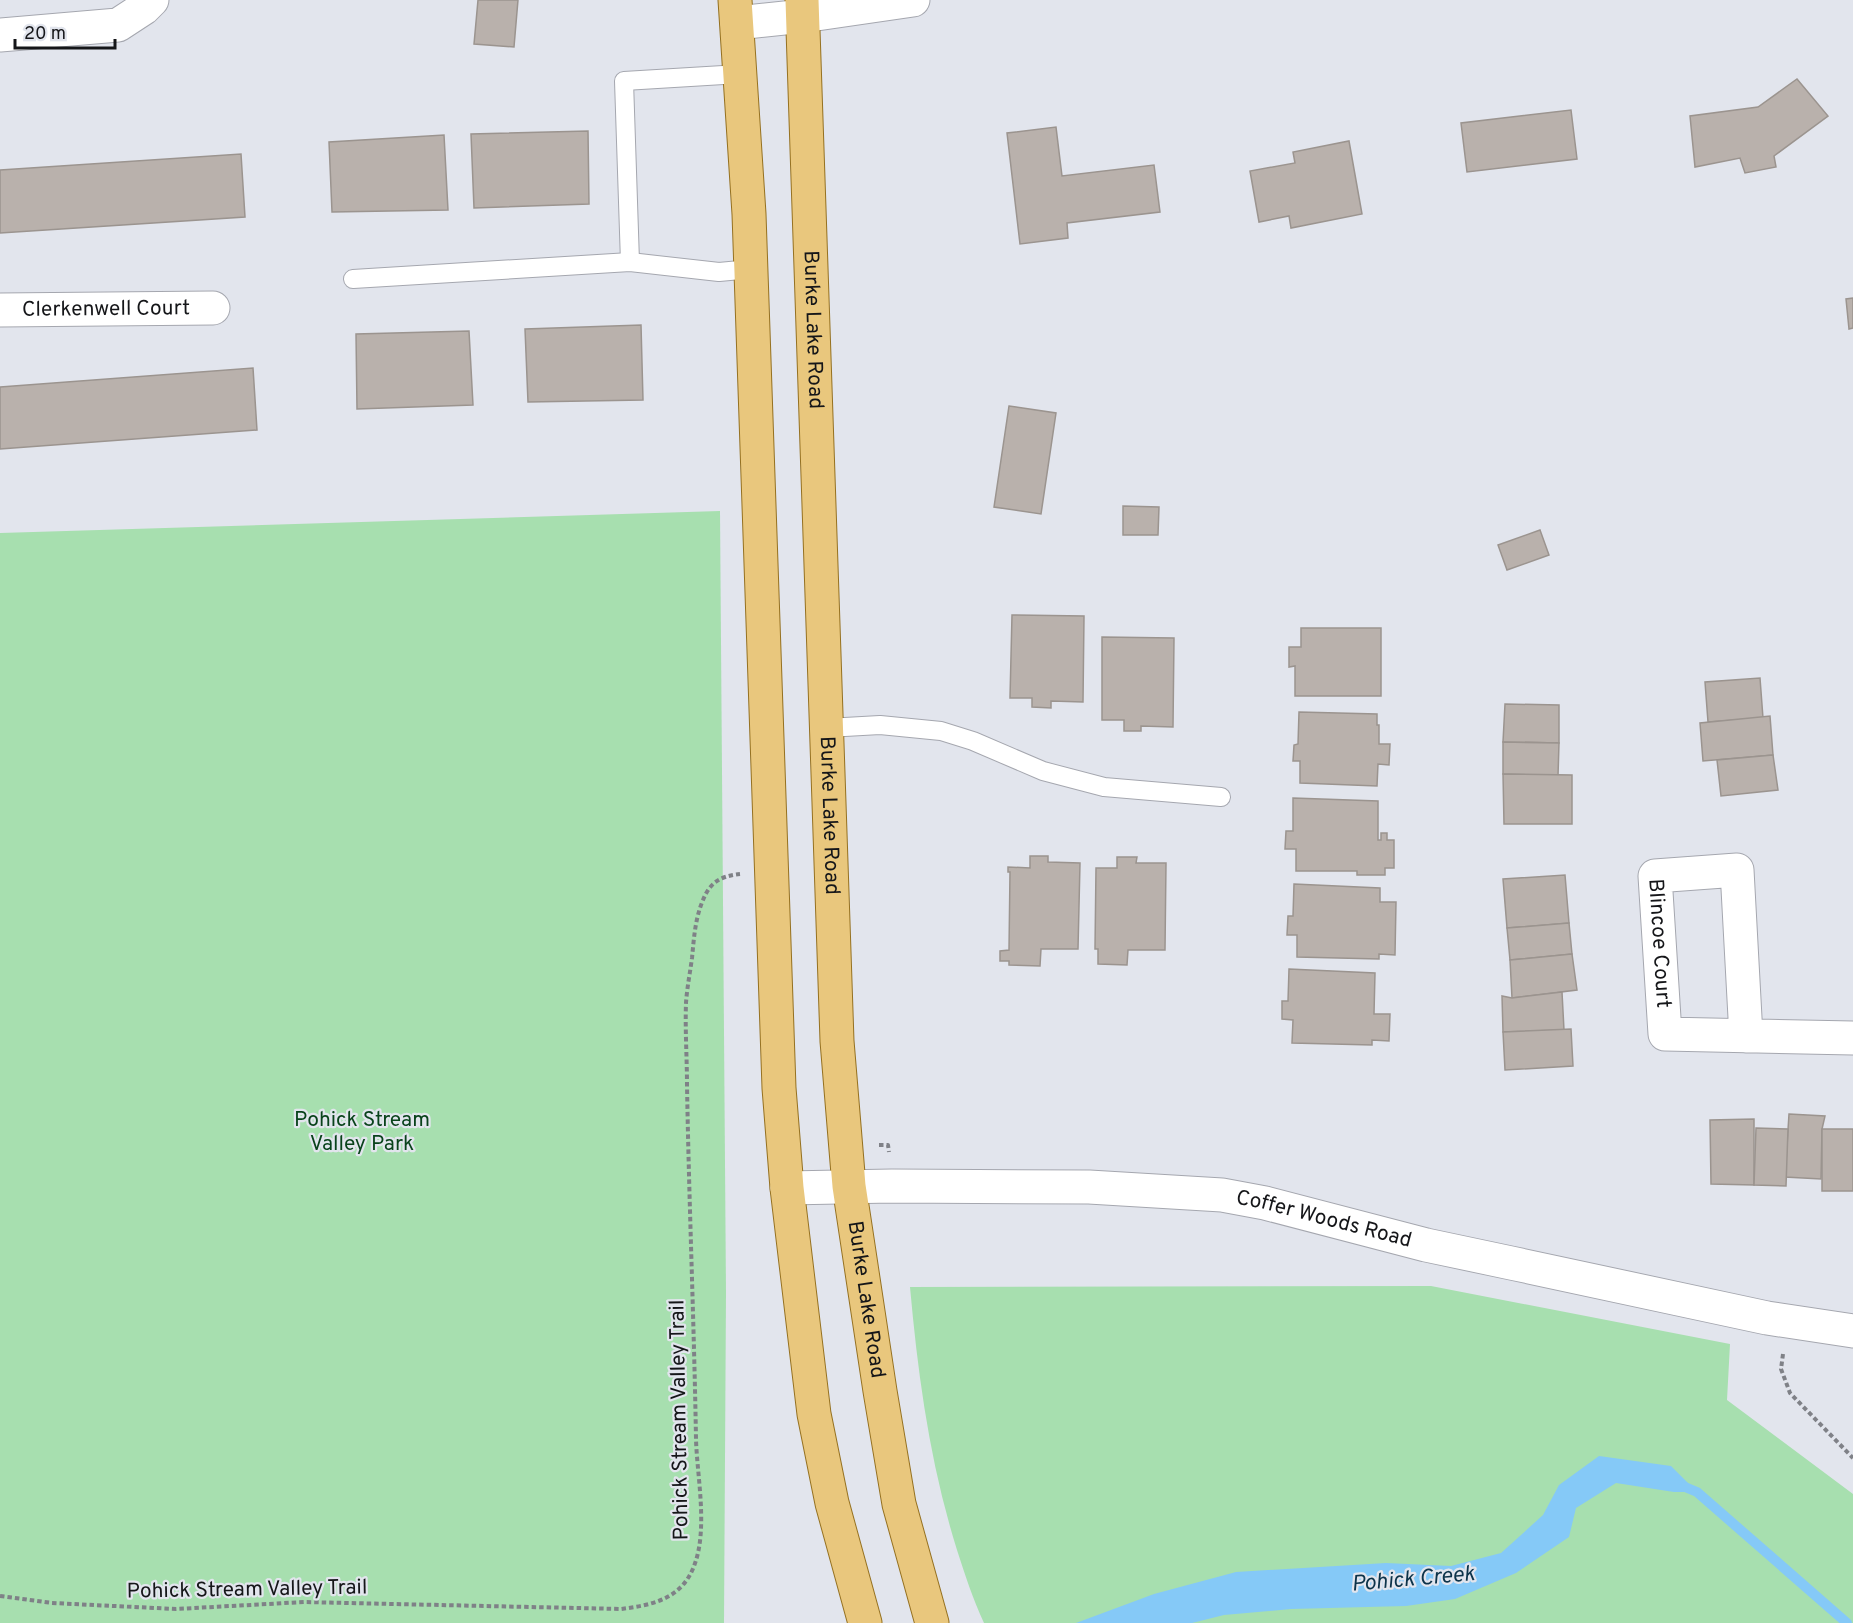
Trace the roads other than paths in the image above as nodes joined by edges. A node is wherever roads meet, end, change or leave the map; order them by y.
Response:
1 (152, 0) edge
2 (913, 0) edge
3 (802, 8) edge
4 (736, 12) edge
5 (0, 35) edge
6 (740, 74) junction
7 (630, 262) junction
8 (751, 269) junction
9 (353, 279) dead end
10 (213, 308) dead end
11 (0, 310) edge
12 (827, 728) junction
13 (1221, 797) dead end
14 (1746, 1036) junction
15 (1853, 1038) edge
16 (849, 1186) junction
17 (787, 1188) junction
18 (1853, 1331) edge
19 (865, 1623) edge
20 (932, 1623) edge

1 - 5 street
2 - 3 street
3 - 4 street
3 - 12 main road, Burke Lake Road
4 - 6 main road
6 - 7 lane
6 - 8 main road
7 - 8 lane
7 - 9 lane
8 - 17 main road
10 - 11 street, Clerkenwell Court
12 - 13 lane
12 - 16 main road, Burke Lake Road
14 - 14 street, Blincoe Court
14 - 15 street, Blincoe Court
16 - 17 street, Coffer Woods Road
16 - 18 street, Coffer Woods Road
16 - 20 main road, Burke Lake Road
17 - 19 main road

